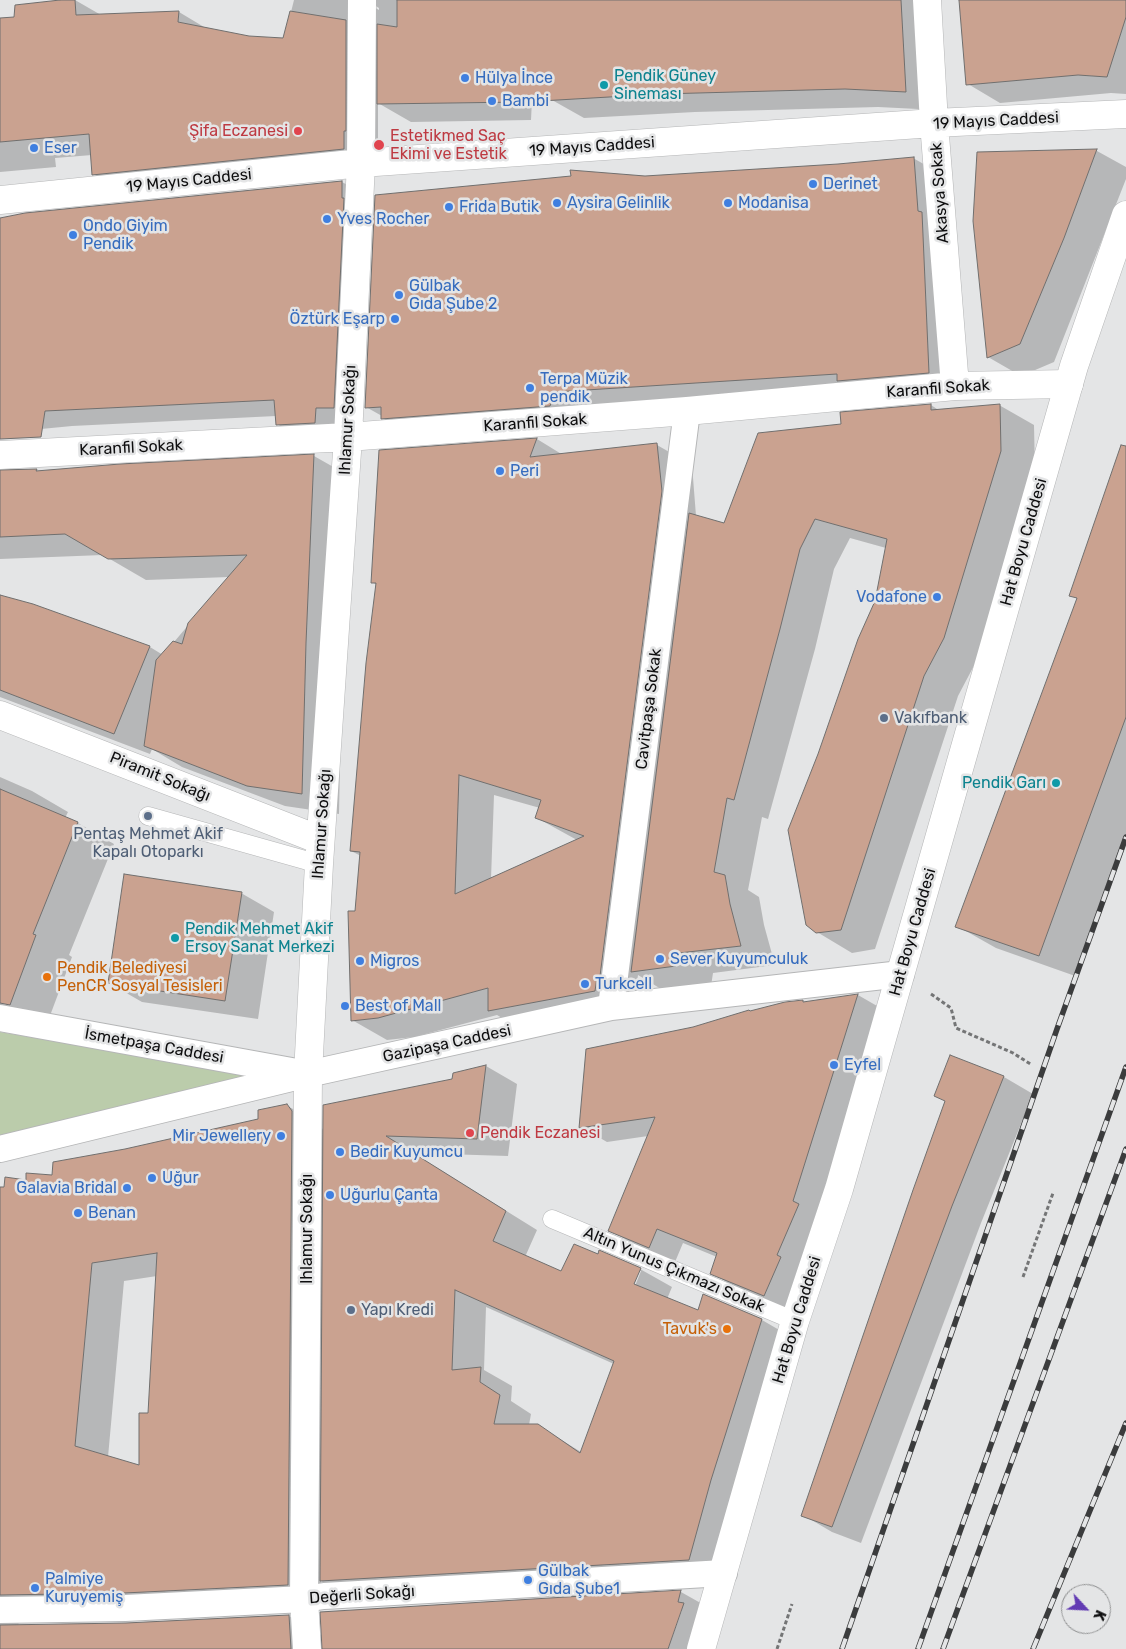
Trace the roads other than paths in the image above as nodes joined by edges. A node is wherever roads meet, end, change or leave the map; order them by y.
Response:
1 (362, 0) edge
2 (927, 0) edge
3 (1126, 114) edge
4 (934, 123) junction
5 (360, 163) junction
6 (0, 200) edge
7 (1126, 215) edge
8 (1069, 384) junction
9 (955, 386) junction
10 (688, 411) junction
11 (348, 437) junction
12 (0, 455) edge
13 (0, 715) edge
14 (148, 816) dead end
15 (320, 852) junction
16 (901, 974) junction
17 (611, 1008) junction
18 (0, 1018) edge
19 (308, 1074) junction
20 (0, 1149) edge
21 (552, 1219) dead end
22 (795, 1321) junction
23 (724, 1573) junction
24 (304, 1599) junction
25 (0, 1610) edge
26 (307, 1649) edge
27 (701, 1649) edge

1 - 5 street, Ihlamur Sokağı
2 - 4 street, Akasya Sokak
3 - 4 street, 19 Mayıs Caddesi
4 - 5 street, 19 Mayıs Caddesi
4 - 9 street, Akasya Sokak
5 - 6 street, 19 Mayıs Caddesi
5 - 11 street, Ihlamur Sokağı
7 - 8 street, Hat Boyu Caddesi
8 - 9 street, Karanfil Sokak
8 - 16 street, Hat Boyu Caddesi
9 - 10 street, Karanfil Sokak
10 - 11 street, Karanfil Sokak
10 - 17 street, Cavitpaşa Sokak
11 - 12 street, Karanfil Sokak
11 - 15 street, Ihlamur Sokağı
13 - 15 street, Piramit Sokağı
14 - 15 lane
15 - 19 street, Ihlamur Sokağı
16 - 17 street, Gazipaşa Caddesi
16 - 22 street, Hat Boyu Caddesi
17 - 19 street, Gazipaşa Caddesi
18 - 19 street, İsmetpaşa Caddesi
19 - 20 street, Gazipaşa Caddesi
19 - 24 street, Ihlamur Sokağı
21 - 22 lane, Altın Yunus Çıkmazı Sokak
22 - 23 street, Hat Boyu Caddesi
23 - 24 street, Değerli Sokağı
23 - 27 street, Hat Boyu Caddesi
24 - 25 street, Değerli Sokağı
24 - 26 street, Ihlamur Sokağı

